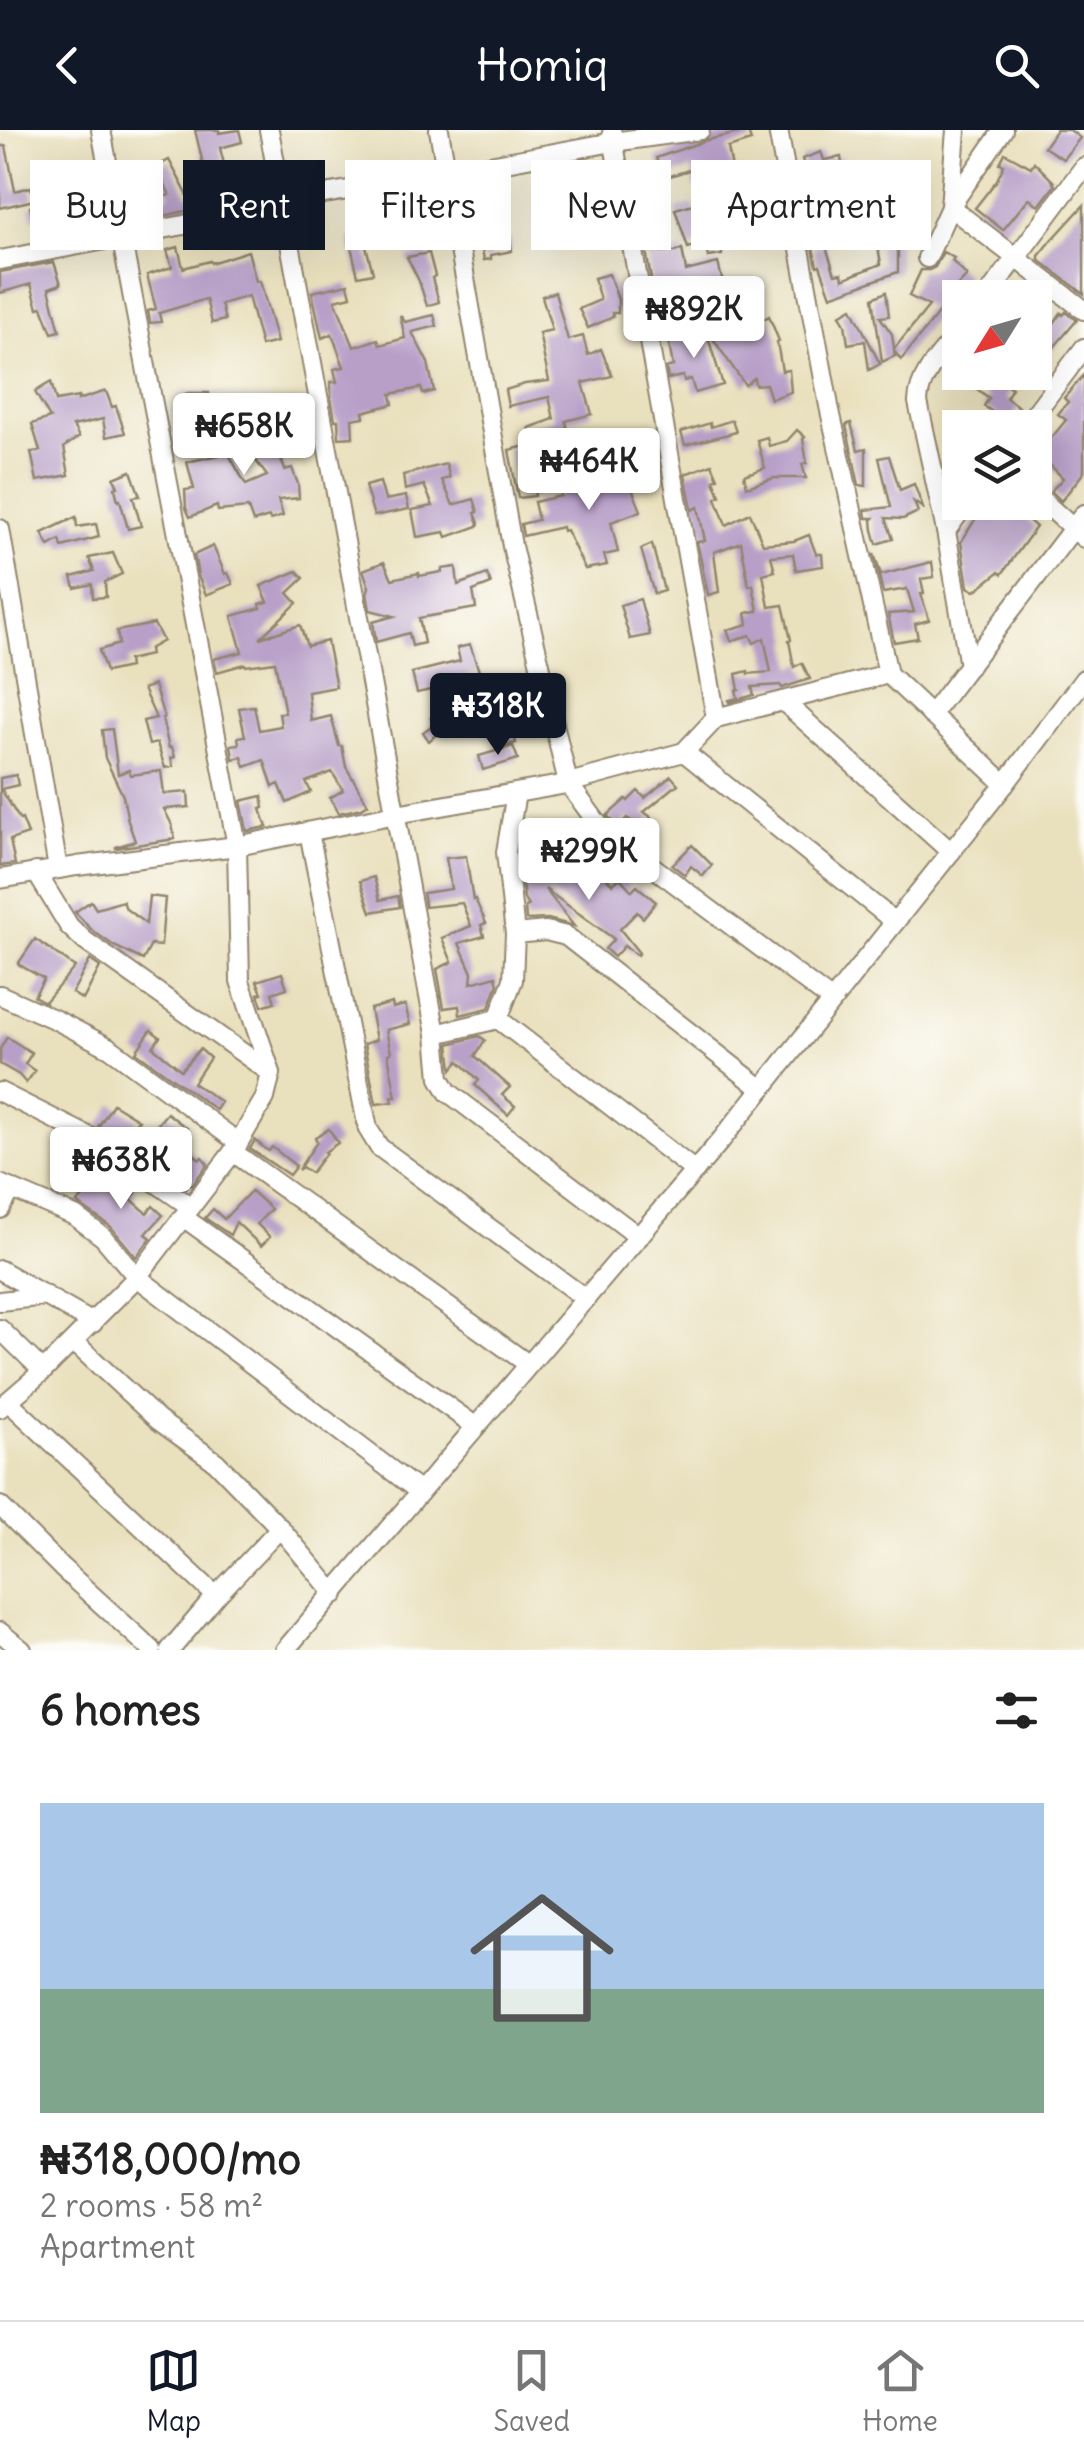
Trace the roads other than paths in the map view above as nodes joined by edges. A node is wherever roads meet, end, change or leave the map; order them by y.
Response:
1 (101, 130) edge
2 (270, 130) edge
3 (439, 130) edge
4 (700, 130) edge
5 (778, 130) edge
6 (956, 130) edge
7 (1003, 130) edge
8 (612, 136) edge
9 (107, 160) edge
10 (276, 160) edge
11 (444, 160) edge
12 (508, 160) edge
13 (1084, 167) edge
14 (950, 208) junction
15 (53, 250) edge
16 (123, 250) edge
17 (293, 250) edge
18 (460, 250) edge
19 (927, 258) dead end
20 (1016, 258) junction
21 (0, 260) edge
22 (1000, 280) edge
23 (1084, 310) edge
24 (1084, 348) edge
25 (942, 354) edge
26 (1038, 410) edge
27 (1052, 506) edge
28 (954, 520) edge
29 (1080, 526) edge
30 (0, 529) edge
31 (946, 531) junction
32 (969, 666) junction
33 (888, 674) junction
34 (1084, 679) edge
35 (783, 701) junction
36 (932, 716) junction
37 (716, 718) junction
38 (684, 752) junction
39 (568, 783) junction
40 (1005, 784) junction
41 (516, 793) junction
42 (396, 814) junction
43 (309, 832) junction
44 (238, 846) junction
45 (951, 852) junction
46 (58, 868) junction
47 (36, 872) junction
48 (0, 879) edge
49 (895, 922) junction
50 (515, 934) junction
51 (0, 995) edge
52 (832, 1001) junction
53 (498, 1019) junction
54 (436, 1034) junction
55 (271, 1073) junction
56 (762, 1089) junction
57 (0, 1092) edge
58 (236, 1148) junction
59 (696, 1171) junction
60 (6, 1186) edge
61 (0, 1209) edge
62 (187, 1212) junction
63 (639, 1237) junction
64 (0, 1270) edge
65 (138, 1277) junction
66 (46, 1296) junction
67 (586, 1299) junction
68 (0, 1301) edge
69 (93, 1323) junction
70 (0, 1329) edge
71 (74, 1342) junction
72 (528, 1364) junction
73 (44, 1372) junction
74 (5, 1406) edge
75 (476, 1426) junction
76 (420, 1492) junction
77 (0, 1506) edge
78 (280, 1528) junction
79 (335, 1594) junction
80 (216, 1596) junction
81 (1, 1634) edge
82 (22, 1650) edge
83 (152, 1650) edge
84 (170, 1650) edge
85 (285, 1650) edge

1 - 9 street
2 - 10 street
3 - 11 street
4 - 8 street
5 - 33 street
6 - 14 street
7 - 14 street
8 - 12 street
8 - 37 street
13 - 20 street
14 - 19 street
14 - 20 street
15 - 21 street
16 - 44 street
17 - 42 street
18 - 39 street
20 - 22 street
20 - 23 street
24 - 26 street
25 - 31 street
27 - 29 street
28 - 31 street
29 - 32 street
30 - 46 street
31 - 32 street
32 - 36 street
33 - 35 street
33 - 36 street
34 - 40 street
35 - 37 street
35 - 45 street
36 - 40 street
37 - 38 street
38 - 39 street
38 - 49 street
39 - 41 street
39 - 52 street
40 - 45 street
41 - 42 street
41 - 50 street
42 - 43 street
42 - 54 street
43 - 44 street
43 - 67 street
44 - 46 street
44 - 55 street
45 - 49 street
46 - 47 street
47 - 48 street
47 - 55 street
49 - 52 street
50 - 53 street
50 - 56 street
51 - 58 street
52 - 56 street
53 - 54 street
53 - 59 street
54 - 63 street
55 - 58 street
56 - 59 street
57 - 62 street
58 - 62 street
58 - 72 street
59 - 63 street
60 - 61 street
60 - 65 street
62 - 65 street
62 - 75 street
63 - 67 street
64 - 66 street
65 - 69 street
65 - 76 street
66 - 68 street
66 - 69 street
67 - 72 street
69 - 71 street
70 - 73 street
71 - 73 street
71 - 78 street
72 - 75 street
73 - 74 street
74 - 80 street
75 - 76 street
76 - 79 street
77 - 83 street
78 - 79 street
78 - 80 street
79 - 85 street
80 - 84 street
81 - 82 street

